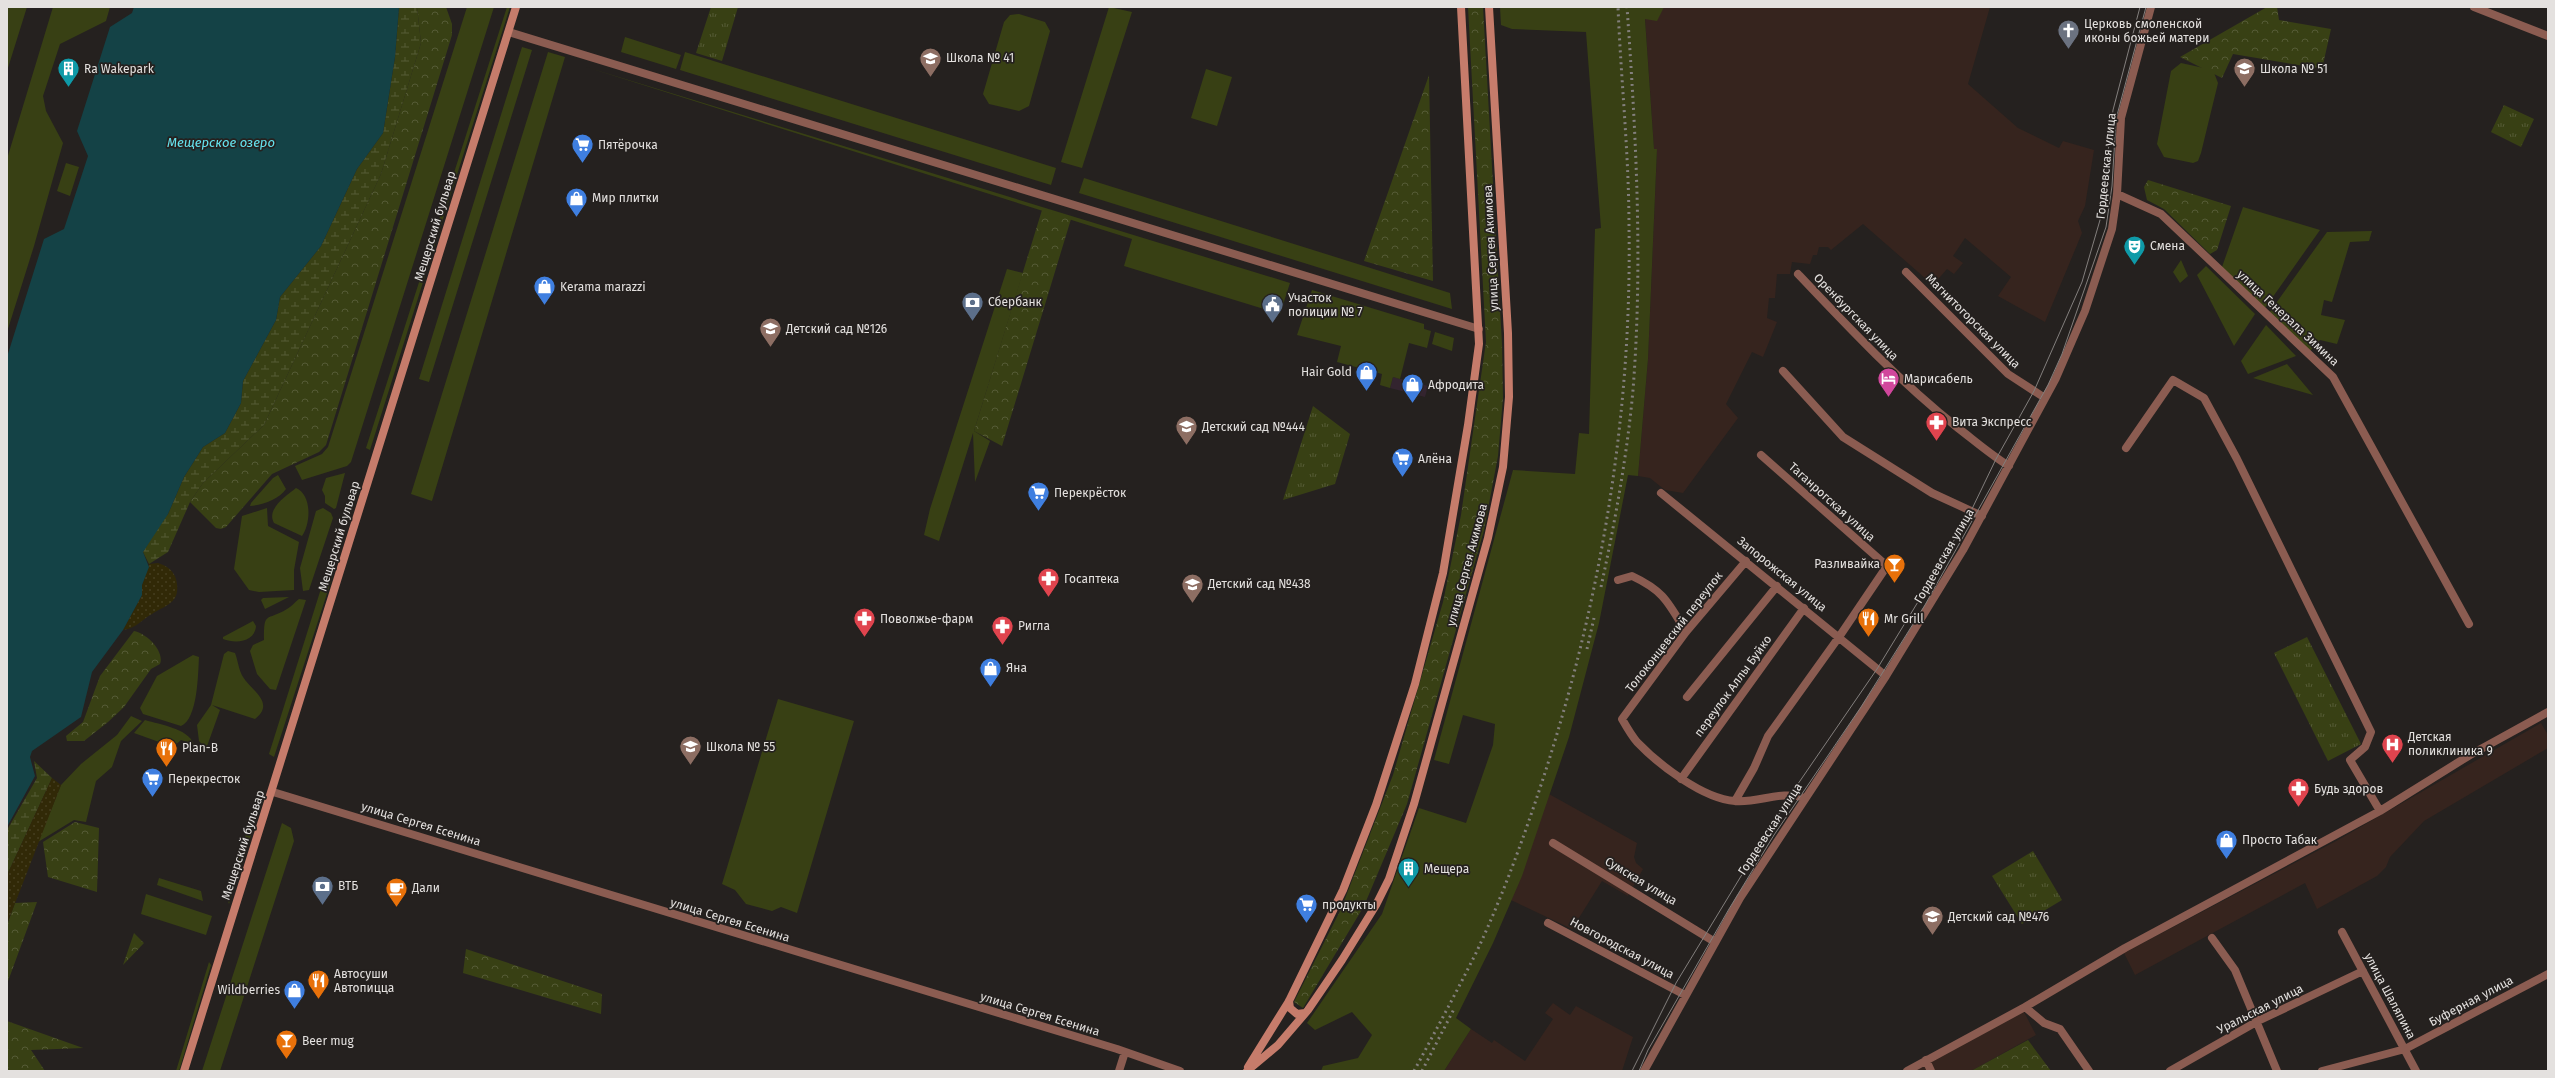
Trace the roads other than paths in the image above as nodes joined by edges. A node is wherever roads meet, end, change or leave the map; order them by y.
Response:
1 (516, 7) edge
2 (1461, 7) edge
3 (1489, 7) edge
4 (2151, 7) edge
5 (2474, 7) edge
6 (509, 32) junction
7 (2548, 36) edge
8 (2117, 194) junction
9 (1906, 272) dead end
10 (1798, 274) dead end
11 (1479, 329) junction
12 (1783, 371) dead end
13 (2045, 398) junction
14 (2126, 448) dead end
15 (1762, 455) dead end
16 (2009, 466) junction
17 (1661, 493) dead end
18 (1982, 516) junction
19 (1746, 561) junction
20 (1618, 580) dead end
21 (1777, 586) junction
22 (1804, 608) junction
23 (2469, 624) dead end
24 (1686, 632) junction
25 (1840, 636) junction
26 (1886, 676) junction
27 (1687, 697) dead end
28 (2548, 712) edge
29 (1681, 779) junction
30 (273, 792) junction
31 (1805, 798) junction
32 (1735, 801) junction
33 (2380, 811) junction
34 (1553, 843) dead end
35 (1548, 923) dead end
36 (2342, 932) dead end
37 (2212, 938) dead end
38 (1715, 942) junction
39 (2363, 971) junction
40 (2548, 974) edge
41 (1685, 995) junction
42 (1289, 1001) junction
43 (2025, 1007) junction
44 (1305, 1013) junction
45 (2258, 1021) junction
46 (2405, 1049) junction
47 (1125, 1052) junction
48 (1926, 1060) junction
49 (184, 1071) edge
50 (1119, 1071) edge
51 (1180, 1071) edge
52 (1246, 1071) edge
53 (1644, 1071) edge
54 (1908, 1071) edge
55 (1932, 1071) edge
56 (2090, 1071) edge
57 (2170, 1071) edge
58 (2277, 1071) edge
59 (2322, 1071) edge
60 (2416, 1071) edge

1 - 6 main road, Мещерский бульвар
2 - 11 main road, улица Сергея Акимова
3 - 44 main road, улица Сергея Акимова
4 - 8 street, Гордеевская улица
5 - 7 street
6 - 11 street
6 - 30 main road, Мещерский бульвар
8 - 13 street, Гордеевская улица
8 - 23 street, улица Генерала Зимина
9 - 13 street, Магнитогорская улица
10 - 16 street, Оренбургская улица
11 - 42 main road, улица Сергея Акимова
12 - 18 street
13 - 16 street, Гордеевская улица
14 - 33 street
15 - 25 street, Таганрогская улица
16 - 18 street, Гордеевская улица
17 - 19 street, Запорожская улица
18 - 26 street, Гордеевская улица
19 - 21 street, Запорожская улица
19 - 24 street, Толоконцевский переулок
20 - 24 street
21 - 22 street, Запорожская улица
21 - 27 street
22 - 25 street, Запорожская улица
22 - 29 street, переулок Аллы Буйко
24 - 29 street, Толоконцевский переулок
25 - 26 street, Запорожская улица
25 - 32 street
26 - 31 street, Гордеевская улица
28 - 33 street
29 - 32 street
30 - 47 street, улица Сергея Есенина
30 - 49 main road, Мещерский бульвар
31 - 32 street
31 - 38 street, Гордеевская улица
33 - 43 street
34 - 38 street, Сумская улица
35 - 41 street, Новгородская улица
36 - 39 street, улица Шаляпина
37 - 45 street
38 - 41 street, Гордеевская улица
39 - 45 street, Уральская улица
39 - 46 street, улица Шаляпина
40 - 46 street, Буферная улица
41 - 53 street, Гордеевская улица
42 - 44 main road
42 - 52 main road, улица Сергея Акимова
43 - 48 street
43 - 56 street
44 - 52 main road, улица Сергея Акимова
45 - 57 street, Уральская улица
45 - 58 street
46 - 59 street, Буферная улица
46 - 60 street, улица Шаляпина
47 - 50 street
47 - 51 street, улица Сергея Есенина
48 - 54 street
48 - 55 street

